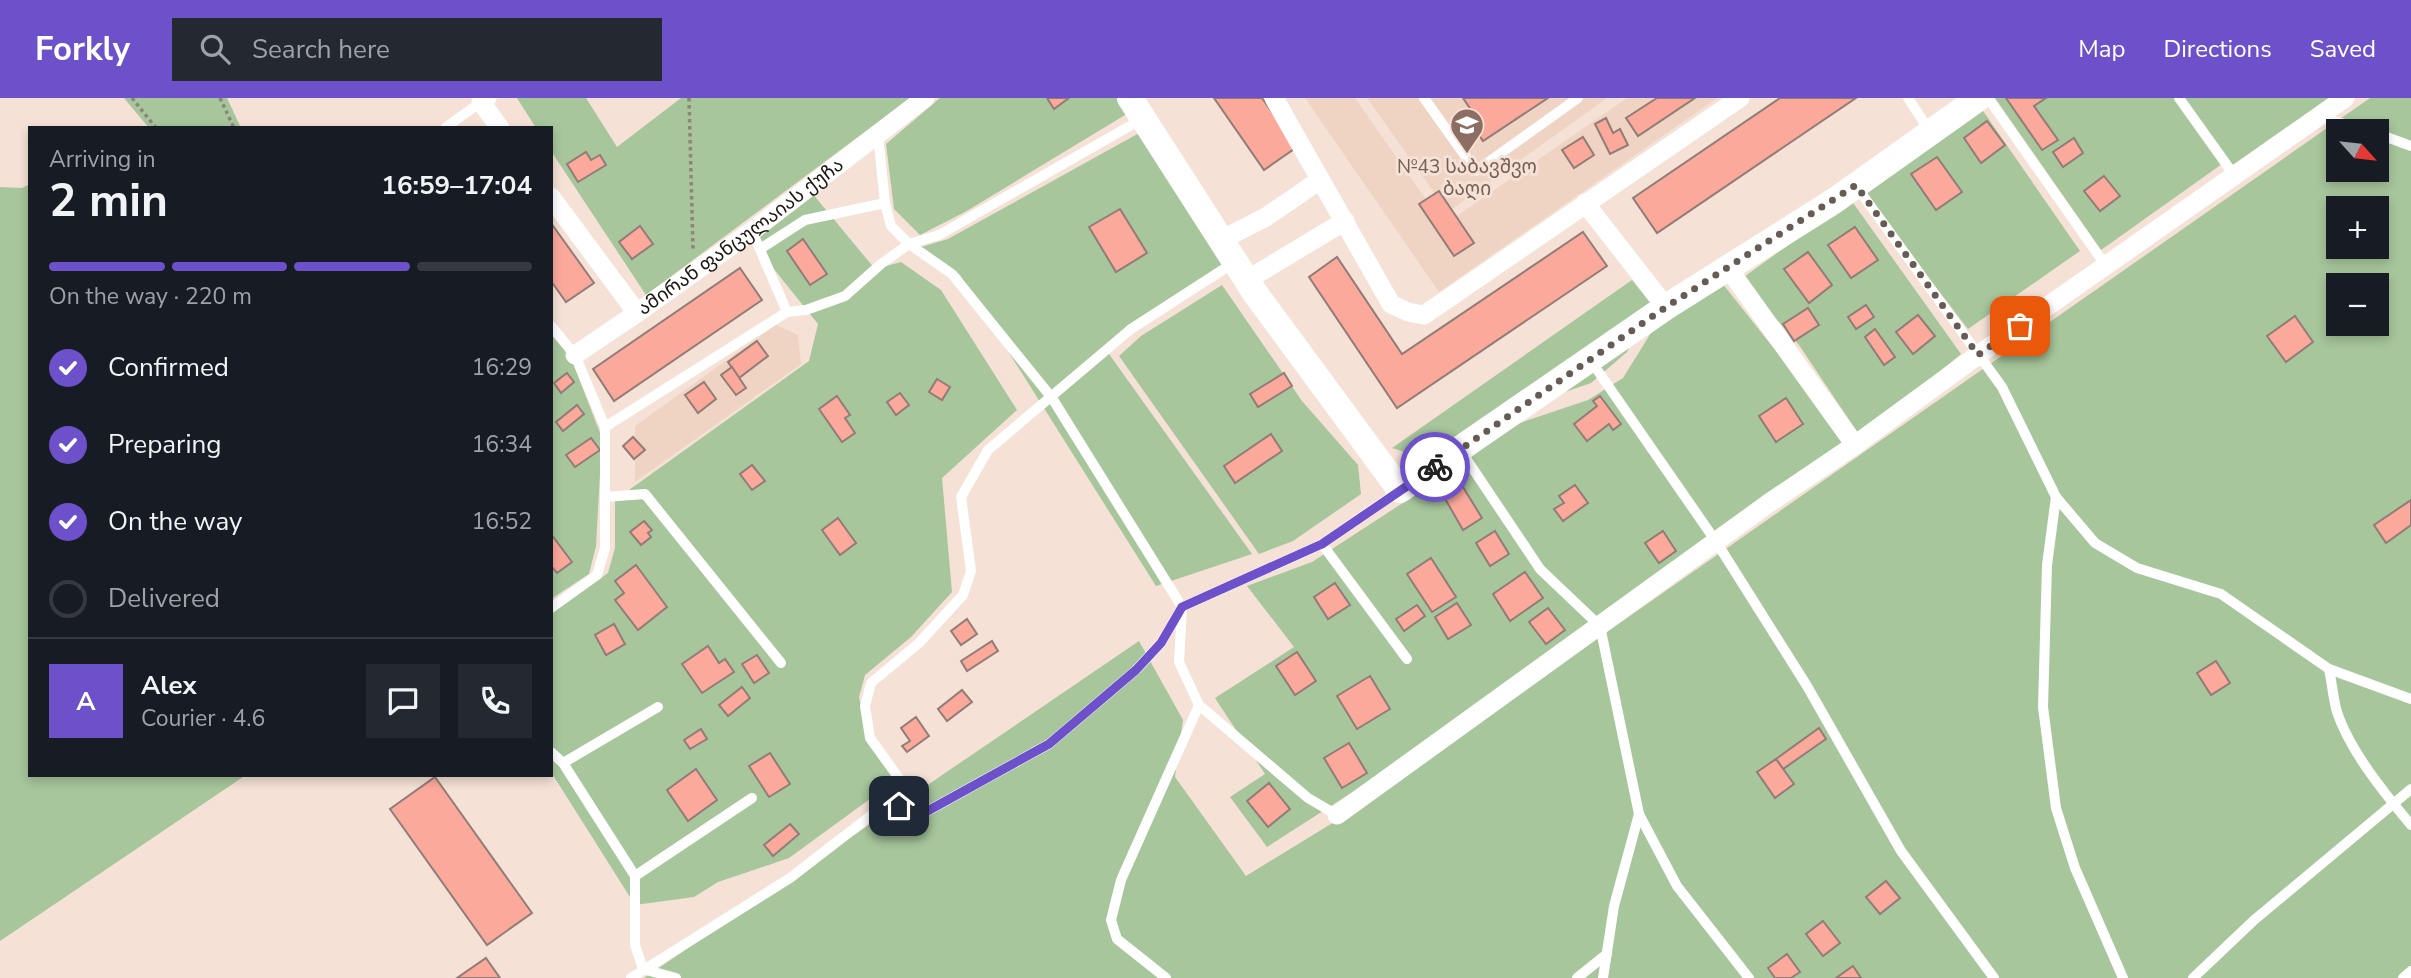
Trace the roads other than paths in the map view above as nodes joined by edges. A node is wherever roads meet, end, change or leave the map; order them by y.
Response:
1 (925, 98) edge
2 (1274, 98) edge
3 (1424, 98) edge
4 (1578, 98) edge
5 (1740, 98) edge
6 (1908, 98) edge
7 (1979, 98) edge
8 (1988, 98) edge
9 (2179, 98) edge
10 (2344, 98) edge
11 (484, 100) edge
12 (1136, 108) edge
13 (2319, 117) junction
14 (2326, 119) edge
15 (448, 126) edge
16 (499, 126) edge
17 (1931, 132) junction
18 (878, 135) junction
19 (2389, 138) edge
20 (2411, 146) edge
21 (2234, 175) junction
22 (1320, 180) junction
23 (1856, 185) junction
24 (553, 200) edge
25 (885, 203) junction
26 (1585, 203) junction
27 (1345, 221) junction
28 (752, 231) junction
29 (909, 244) junction
30 (761, 249) junction
31 (1234, 261) junction
32 (2106, 266) junction
33 (1728, 268) junction
34 (1666, 307) junction
35 (787, 312) junction
36 (637, 313) junction
37 (553, 328) edge
38 (575, 355) junction
39 (1978, 355) junction
40 (1590, 360) junction
41 (1052, 398) junction
42 (605, 427) junction
43 (1855, 445) junction
44 (1460, 450) junction
45 (1400, 490) junction
46 (2056, 496) junction
47 (605, 497) junction
48 (1717, 542) junction
49 (1322, 544) junction
50 (553, 607) edge
51 (1182, 607) junction
52 (1600, 626) junction
53 (1407, 659) dead end
54 (781, 663) dead end
55 (2329, 669) junction
56 (2411, 699) edge
57 (1199, 705) junction
58 (658, 707) dead end
59 (553, 754) edge
60 (563, 764) junction
61 (2411, 789) edge
62 (752, 797) dead end
63 (2393, 804) junction
64 (924, 813) junction
65 (1639, 814) junction
66 (1337, 815) joint
67 (2411, 825) edge
68 (635, 876) junction
69 (1607, 954) junction
70 (643, 970) junction
71 (2411, 971) edge
72 (631, 978) edge
73 (676, 978) edge
74 (1166, 978) edge
75 (1577, 978) edge
76 (1603, 978) edge
77 (1749, 978) edge
78 (1994, 978) edge
79 (2123, 978) edge
80 (2193, 978) edge
81 (2403, 978) edge

1 - 18 street, ამირან ფანცულაიას ქუჩა
2 - 22 street
3 - 4 lane
5 - 26 street
6 - 17 lane
7 - 17 street
8 - 32 lane
9 - 21 lane
10 - 13 street
11 - 15 lane
11 - 16 street
12 - 29 lane
12 - 31 street
13 - 14 lane
13 - 21 street
17 - 23 street
18 - 25 lane
18 - 28 street, ამირან ფანცულაიას ქუჩა
19 - 20 lane
21 - 32 street
22 - 27 street
22 - 31 street
23 - 33 street
23 - 39 lane
24 - 36 street, ამირან ფანცულაიას ქუჩა
25 - 29 lane
25 - 30 lane
26 - 27 street
26 - 34 street
27 - 31 street
28 - 30 lane
28 - 36 street, ამირან ფანცულაიას ქუჩა
29 - 35 lane
29 - 41 lane
30 - 35 lane
31 - 41 lane
31 - 45 street
32 - 39 street
33 - 34 street
33 - 43 street
34 - 40 street
35 - 42 lane
36 - 38 street
37 - 38 lane
38 - 42 lane
39 - 43 street
39 - 46 lane
40 - 44 street
40 - 48 lane
41 - 51 lane
41 - 64 lane
42 - 47 lane
43 - 48 street
44 - 45 street
44 - 52 lane
45 - 49 lane
46 - 55 lane
46 - 79 lane
47 - 50 lane
47 - 54 lane
48 - 52 street
48 - 78 lane
49 - 51 lane
49 - 53 lane
51 - 57 lane
51 - 64 lane
52 - 65 lane
52 - 66 street
55 - 56 lane
55 - 63 lane
57 - 66 lane
57 - 74 lane
58 - 60 lane
59 - 60 lane
60 - 68 lane
61 - 63 lane
62 - 68 lane
63 - 67 lane
63 - 80 lane
64 - 70 lane
65 - 69 lane
65 - 77 lane
68 - 70 lane
69 - 75 lane
69 - 76 lane
70 - 72 lane
70 - 73 lane
71 - 81 lane

